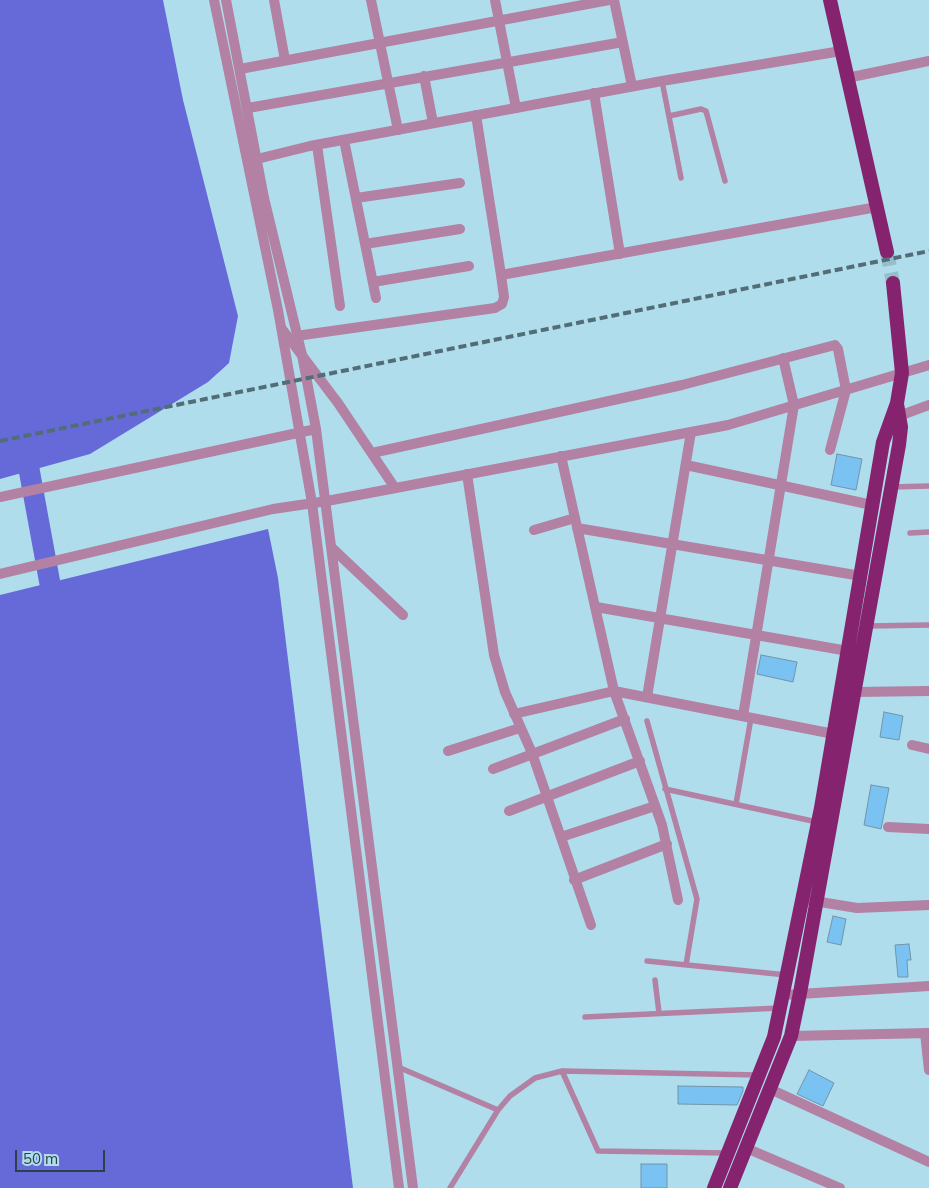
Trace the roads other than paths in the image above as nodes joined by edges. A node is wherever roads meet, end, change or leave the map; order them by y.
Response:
1 (214, 0) edge
2 (226, 0) edge
3 (274, 0) edge
4 (371, 0) edge
5 (495, 0) edge
6 (609, 0) edge
7 (614, 0) edge
8 (830, 0) edge
9 (576, 3) edge
10 (499, 20) junction
11 (623, 42) junction
12 (380, 43) junction
13 (841, 51) junction
14 (285, 60) junction
15 (929, 60) edge
16 (507, 61) junction
17 (240, 69) junction
18 (424, 76) junction
19 (847, 78) junction
20 (662, 80) junction
21 (389, 83) junction
22 (632, 86) junction
23 (594, 93) junction
24 (248, 108) junction
25 (516, 108) junction
26 (476, 115) junction
27 (669, 116) junction
28 (434, 123) junction
29 (398, 130) junction
30 (344, 140) junction
31 (316, 145) junction
32 (258, 159) junction
33 (247, 161) junction
34 (681, 178) dead end
35 (724, 181) dead end
36 (460, 183) dead end
37 (356, 198) junction
38 (877, 208) junction
39 (460, 229) dead end
40 (365, 244) junction
41 (887, 252) tunnel mouth
42 (620, 254) junction
43 (468, 266) dead end
44 (502, 275) junction
45 (373, 282) junction
46 (893, 283) tunnel mouth
47 (376, 298) dead end
48 (340, 306) dead end
49 (282, 329) junction
50 (296, 336) junction
51 (302, 355) junction
52 (783, 358) junction
53 (929, 365) edge
54 (902, 373) junction
55 (846, 390) junction
56 (794, 405) junction
57 (929, 405) edge
58 (898, 409) junction
59 (316, 430) junction
60 (300, 432) junction
61 (691, 432) junction
62 (830, 450) dead end
63 (372, 453) junction
64 (561, 456) junction
65 (686, 465) junction
66 (467, 474) junction
67 (781, 485) junction
68 (929, 486) edge
69 (892, 487) junction
70 (395, 488) junction
71 (0, 497) edge
72 (326, 501) junction
73 (312, 503) junction
74 (872, 505) junction
75 (576, 523) junction
76 (534, 530) dead end
77 (910, 532) dead end
78 (929, 532) edge
79 (673, 543) junction
80 (332, 548) junction
81 (769, 560) junction
82 (0, 574) edge
83 (861, 576) junction
84 (596, 607) junction
85 (403, 615) dead end
86 (660, 618) junction
87 (929, 625) edge
88 (867, 626) junction
89 (756, 635) junction
90 (848, 651) junction
91 (614, 691) junction
92 (929, 691) edge
93 (855, 692) junction
94 (648, 697) junction
95 (514, 714) junction
96 (747, 717) junction
97 (625, 719) junction
98 (647, 721) dead end
99 (520, 728) junction
100 (840, 735) junction
101 (912, 745) dead end
102 (929, 749) edge
103 (448, 751) dead end
104 (532, 753) junction
105 (640, 761) junction
106 (493, 769) dead end
107 (362, 786) junction
108 (348, 788) junction
109 (666, 789) junction
110 (547, 796) junction
111 (736, 804) junction
112 (655, 806) junction
113 (509, 811) dead end
114 (818, 823) junction
115 (888, 827) dead end
116 (929, 829) edge
117 (561, 837) junction
118 (667, 844) junction
119 (574, 880) junction
120 (802, 899) junction
121 (678, 900) dead end
122 (818, 901) junction
123 (929, 905) edge
124 (591, 925) dead end
125 (648, 961) dead end
126 (686, 964) junction
127 (787, 975) junction
128 (656, 980) dead end
129 (929, 986) edge
130 (800, 993) junction
131 (781, 1001) junction
132 (659, 1013) junction
133 (585, 1017) dead end
134 (927, 1033) edge
135 (791, 1036) junction
136 (398, 1068) junction
137 (929, 1070) edge
138 (562, 1071) junction
139 (760, 1075) junction
140 (770, 1089) junction
141 (498, 1110) junction
142 (746, 1148) junction
143 (728, 1153) junction
144 (929, 1162) edge
145 (399, 1188) edge
146 (413, 1188) edge
147 (450, 1188) edge
148 (714, 1188) edge
149 (730, 1188) edge
150 (840, 1188) edge

1 - 33 street
2 - 17 street
3 - 14 street
4 - 12 street
5 - 10 street
6 - 9 street
7 - 11 street
8 - 13 highway
9 - 10 street
10 - 12 street
10 - 16 street
11 - 16 street
11 - 22 street
12 - 14 street
12 - 21 street
13 - 19 highway
13 - 20 street
14 - 17 street
15 - 19 street
16 - 18 street
16 - 25 street
17 - 24 street
18 - 21 street
18 - 28 street
19 - 38 highway
20 - 22 street
20 - 27 lane
21 - 24 street
21 - 29 street
22 - 23 street
23 - 25 street
23 - 42 street
24 - 32 street
25 - 26 street
26 - 28 street
26 - 44 street
27 - 34 lane
27 - 35 lane
28 - 29 street
29 - 30 street
30 - 31 street
30 - 37 street
31 - 32 street
31 - 48 street
32 - 33 street
32 - 50 street
33 - 49 street
36 - 37 street
37 - 40 street
38 - 41 highway
38 - 42 street
39 - 40 street
40 - 45 street
42 - 44 street
43 - 45 street
44 - 50 street
45 - 47 street
46 - 54 highway
49 - 51 street
49 - 60 street
50 - 51 street
51 - 59 street
51 - 63 street
52 - 55 street
52 - 56 street
52 - 63 street
53 - 54 street
54 - 55 street
54 - 58 highway
55 - 56 street
55 - 62 street
56 - 61 street
56 - 67 street
57 - 58 street
58 - 69 highway
58 - 74 highway
59 - 60 street
59 - 72 street
60 - 71 street
60 - 73 street
61 - 64 street
61 - 65 street
63 - 70 street
64 - 66 street
64 - 75 street
65 - 67 street
65 - 79 street
66 - 70 street
66 - 95 street
67 - 74 street
67 - 81 street
68 - 69 lane
69 - 88 highway
70 - 72 street
72 - 73 street
72 - 80 street
73 - 82 street
73 - 108 street
74 - 83 highway
75 - 76 street
75 - 79 street
75 - 84 street
77 - 78 lane
79 - 81 street
79 - 86 street
80 - 85 street
80 - 107 street
81 - 83 street
81 - 89 street
83 - 90 highway
84 - 86 street
84 - 91 street
86 - 89 street
86 - 94 street
87 - 88 lane
88 - 93 highway
89 - 90 street
89 - 96 street
90 - 100 highway
91 - 94 street
91 - 95 street
91 - 97 street
92 - 93 street
93 - 100 highway
94 - 96 street
95 - 99 street
96 - 100 street
96 - 111 lane
97 - 104 street
97 - 105 street
98 - 109 lane
99 - 103 street
99 - 104 street
100 - 114 highway
100 - 122 highway
101 - 102 street
104 - 106 street
104 - 110 street
105 - 110 street
105 - 112 street
107 - 108 street
107 - 136 street
108 - 145 street
109 - 111 lane
109 - 126 lane
110 - 113 street
110 - 117 street
111 - 114 lane
112 - 117 street
112 - 118 street
114 - 120 highway
115 - 116 street
117 - 119 street
118 - 119 street
118 - 121 street
119 - 124 street
120 - 122 street
120 - 127 highway
122 - 123 street
122 - 130 highway
125 - 126 lane
126 - 127 lane
127 - 131 highway
128 - 132 lane
129 - 130 street
130 - 131 street
130 - 135 highway
131 - 132 lane
131 - 139 highway
132 - 133 lane
134 - 135 street
134 - 137 street
135 - 140 highway
136 - 141 lane
136 - 146 street
138 - 139 lane
138 - 141 lane
138 - 143 lane
139 - 143 highway
140 - 142 highway
140 - 144 street
141 - 147 lane
142 - 149 highway
142 - 150 street
143 - 148 highway

